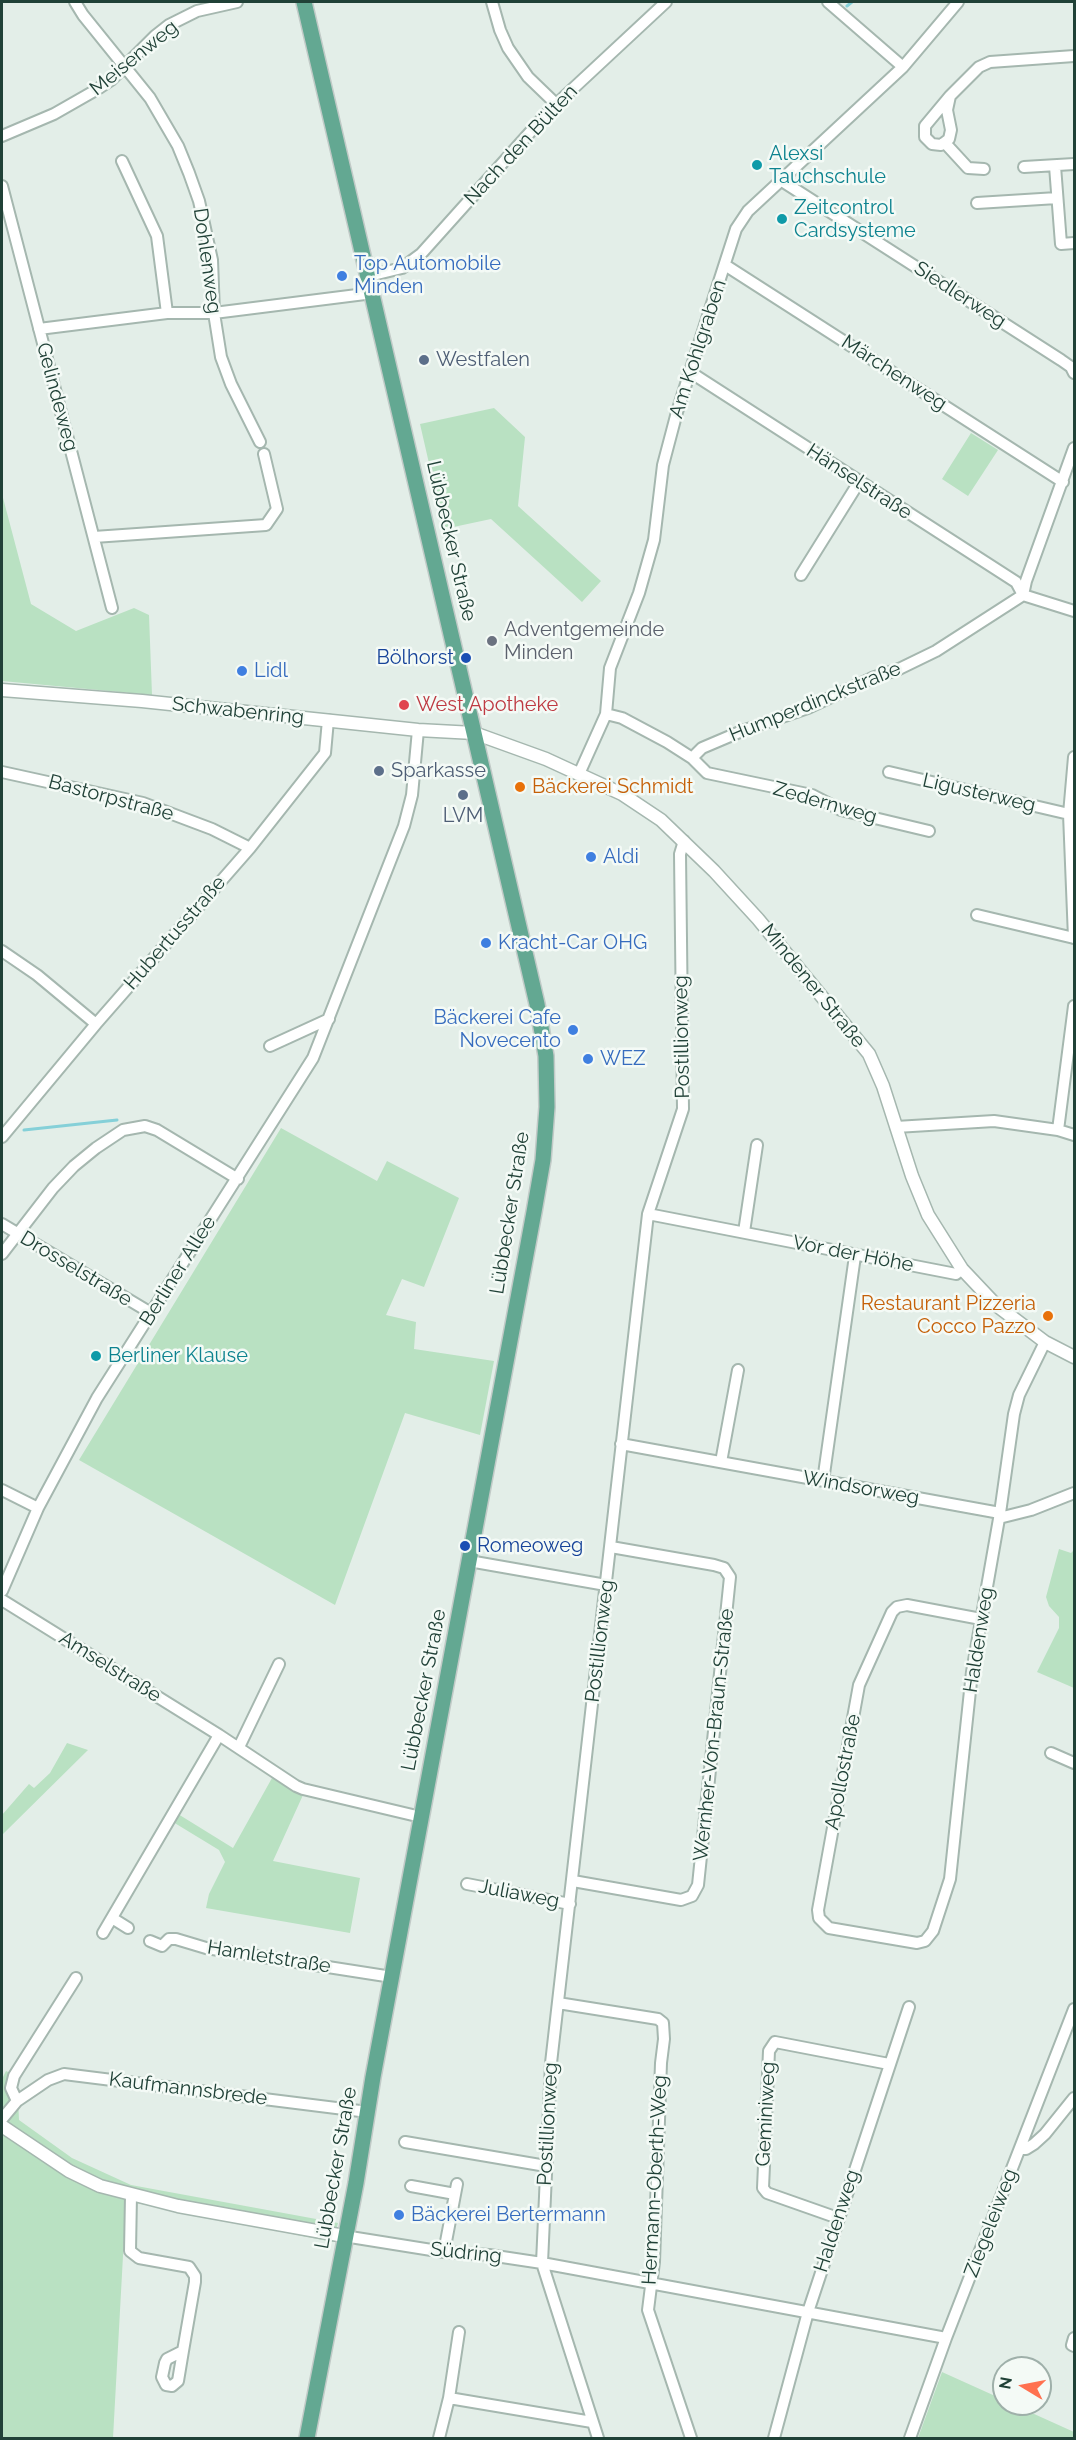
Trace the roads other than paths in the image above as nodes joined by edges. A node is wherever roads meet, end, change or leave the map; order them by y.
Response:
1 (75, 2) edge
2 (237, 2) edge
3 (304, 2) edge
4 (492, 2) edge
5 (666, 2) edge
6 (828, 2) edge
7 (958, 2) edge
8 (1074, 56) edge
9 (124, 67) junction
10 (903, 67) junction
11 (950, 96) junction
12 (556, 104) junction
13 (2, 136) edge
14 (945, 143) junction
15 (122, 161) dead end
16 (1074, 164) edge
17 (1055, 166) junction
18 (1024, 167) dead end
19 (984, 170) dead end
20 (782, 181) junction
21 (2, 186) edge
22 (1057, 198) junction
23 (977, 203) dead end
24 (1074, 243) edge
25 (725, 264) junction
26 (369, 276) junction
27 (373, 293) junction
28 (167, 313) junction
29 (214, 313) junction
30 (39, 329) junction
31 (690, 372) junction
32 (1074, 373) edge
33 (260, 442) dead end
34 (1074, 448) edge
35 (264, 454) dead end
36 (859, 482) junction
37 (1063, 482) junction
38 (94, 537) junction
39 (801, 575) dead end
40 (1023, 595) junction
41 (112, 608) dead end
42 (1074, 611) edge
43 (2, 690) edge
44 (606, 714) junction
45 (328, 720) junction
46 (418, 730) junction
47 (474, 733) junction
48 (1074, 757) edge
49 (692, 758) junction
50 (2, 772) edge
51 (889, 772) dead end
52 (579, 774) junction
53 (1069, 814) junction
54 (929, 831) dead end
55 (684, 841) junction
56 (250, 848) junction
57 (976, 915) dead end
58 (1074, 938) edge
59 (2, 951) edge
60 (1074, 1006) edge
61 (329, 1019) junction
62 (96, 1023) junction
63 (270, 1046) dead end
64 (896, 1127) junction
65 (1058, 1130) junction
66 (1074, 1135) edge
67 (2, 1137) edge
68 (757, 1145) dead end
69 (237, 1179) junction
70 (648, 1214) junction
71 (2, 1224) edge
72 (744, 1232) junction
73 (17, 1234) junction
74 (2, 1254) edge
75 (855, 1256) junction
76 (962, 1269) junction
77 (151, 1313) junction
78 (1045, 1342) junction
79 (1074, 1357) edge
80 (738, 1370) dead end
81 (621, 1444) junction
82 (722, 1462) junction
83 (823, 1481) junction
84 (2, 1490) edge
85 (1074, 1493) edge
86 (39, 1508) junction
87 (1000, 1516) junction
88 (611, 1547) junction
89 (469, 1561) junction
90 (606, 1585) junction
91 (2, 1591) edge
92 (2, 1600) edge
93 (981, 1619) junction
94 (279, 1664) dead end
95 (219, 1735) junction
96 (239, 1747) junction
97 (1051, 1753) dead end
98 (1074, 1763) edge
99 (421, 1817) junction
100 (573, 1881) junction
101 (467, 1884) dead end
102 (570, 1904) junction
103 (112, 1918) junction
104 (128, 1928) dead end
105 (103, 1933) dead end
106 (150, 1941) dead end
107 (925, 1941) joint
108 (392, 1977) junction
109 (75, 1978) dead end
110 (558, 2003) junction
111 (909, 2007) dead end
112 (1074, 2009) edge
113 (889, 2064) junction
114 (1074, 2098) edge
115 (17, 2101) junction
116 (368, 2112) junction
117 (2, 2119) edge
118 (2, 2126) edge
119 (405, 2142) dead end
120 (1021, 2149) junction
121 (546, 2166) junction
122 (411, 2186) dead end
123 (131, 2195) junction
124 (837, 2218) junction
125 (344, 2236) junction
126 (444, 2252) junction
127 (542, 2263) junction
128 (651, 2283) junction
129 (808, 2312) junction
130 (459, 2332) dead end
131 (946, 2338) junction
132 (183, 2350) dead end
133 (449, 2398) junction
134 (592, 2422) junction
135 (307, 2439) edge
136 (439, 2439) edge
137 (598, 2439) edge
138 (692, 2439) edge
139 (774, 2439) edge
140 (910, 2439) edge

1 - 9 street, Dohlenweg
2 - 9 street, Meisenweg
3 - 26 main road, Lübbecker Straße
4 - 12 street
5 - 12 street, Nach den Bülten
6 - 10 street
7 - 10 street, Am Kohlgraben
8 - 11 street
9 - 13 street, Meisenweg
9 - 29 street, Dohlenweg
10 - 20 street, Am Kohlgraben
11 - 14 street
11 - 14 street
12 - 26 street, Nach den Bülten
14 - 19 street
15 - 28 street
16 - 17 street
17 - 18 street
17 - 22 street
20 - 25 street, Am Kohlgraben
20 - 32 street, Siedlerweg
21 - 30 street, Gelindeweg
22 - 23 street
22 - 24 street
25 - 31 street, Am Kohlgraben
25 - 37 street, Märchenweg
26 - 27 main road, Lübbecker Straße
27 - 29 street
27 - 47 main road, Lübbecker Straße
28 - 29 street
28 - 30 street
29 - 33 street, Dohlenweg
30 - 38 street, Gelindeweg
31 - 36 street, Hänselstraße
31 - 44 street, Am Kohlgraben
34 - 37 street
35 - 38 street
36 - 39 street
36 - 40 street, Hänselstraße
37 - 40 street
38 - 41 street, Gelindeweg
40 - 42 street
40 - 49 street, Humperdinckstraße
43 - 45 street, Schwabenring
44 - 49 street
44 - 52 street, Am Kohlgraben
45 - 46 street, Schwabenring
45 - 56 street, Hubertusstraße
46 - 47 street, Schwabenring
46 - 61 street, Berliner Allee
47 - 52 street, Mindener Straße
47 - 89 main road, Lübbecker Straße
48 - 53 street
49 - 54 street, Zedernweg
50 - 56 street, Bastorpstraße
51 - 53 street, Ligusterweg
52 - 55 street, Mindener Straße
53 - 58 street
55 - 64 street, Mindener Straße
55 - 70 street, Postillionweg
56 - 62 street, Hubertusstraße
57 - 58 street
59 - 62 street
60 - 65 street
61 - 63 street
61 - 69 street, Berliner Allee
62 - 67 street, Hubertusstraße
64 - 65 street
64 - 76 street, Mindener Straße
65 - 66 street
68 - 72 street
69 - 73 street
69 - 77 street, Berliner Allee
70 - 72 street, Vor der Höhe
70 - 81 street, Postillionweg
71 - 73 street, Drosselstraße
72 - 75 street, Vor der Höhe
73 - 74 street
73 - 77 street, Drosselstraße
75 - 76 street, Vor der Höhe
75 - 83 street
76 - 78 street, Mindener Straße
77 - 86 street, Berliner Allee
78 - 79 street, Mindener Straße
78 - 87 street, Haldenweg
80 - 82 street
81 - 82 street, Windsorweg
81 - 88 street, Postillionweg
82 - 83 street, Windsorweg
83 - 87 street, Windsorweg
84 - 86 street
85 - 87 street, Windsorweg
86 - 91 street, Berliner Allee
87 - 93 street, Haldenweg
88 - 90 street, Postillionweg
88 - 100 street, Wernher-Von-Braun-Straße
89 - 90 street
89 - 99 main road, Lübbecker Straße
90 - 100 street, Postillionweg
92 - 95 street, Amselstraße
93 - 107 street, Haldenweg
93 - 107 street, Apollostraße
94 - 96 street
95 - 96 street, Amselstraße
95 - 103 street
96 - 99 street, Amselstraße
97 - 98 street
99 - 108 main road, Lübbecker Straße
100 - 102 street, Postillionweg
101 - 102 street, Juliaweg
102 - 110 street, Postillionweg
103 - 104 street
103 - 105 street
106 - 108 street, Hamletstraße
108 - 116 main road, Lübbecker Straße
109 - 115 street
110 - 121 street, Postillionweg
110 - 128 street, Hermann-Oberth-Weg
111 - 113 street, Haldenweg
112 - 120 street, Ziegeleiweg
113 - 124 street, Haldenweg
113 - 124 street, Geminiweg
114 - 120 street
115 - 116 street, Kaufmannsbrede
115 - 117 street, Kaufmannsbrede
116 - 125 main road, Lübbecker Straße
118 - 123 street, Südring
119 - 121 street
120 - 131 street, Ziegeleiweg
121 - 127 street, Postillionweg
122 - 126 street
123 - 125 street, Südring
123 - 132 street
124 - 129 street, Haldenweg
125 - 126 street, Südring
125 - 135 main road, Lübbecker Straße
126 - 127 street, Südring
127 - 128 street, Südring
127 - 134 street, Postillionweg
128 - 129 street, Südring
128 - 138 street, Hermann-Oberth-Weg
129 - 131 street, Südring
129 - 139 street, Haldenweg
130 - 133 street
131 - 140 street, Ziegeleiweg
133 - 134 street
133 - 136 street
134 - 137 street, Postillionweg

